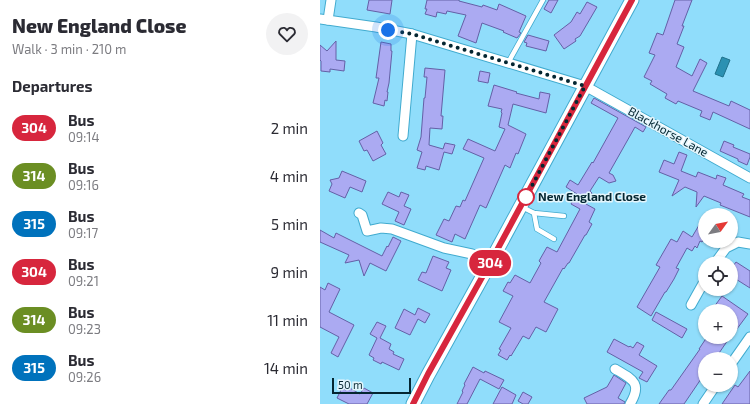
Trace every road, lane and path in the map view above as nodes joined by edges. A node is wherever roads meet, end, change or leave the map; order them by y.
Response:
1 (331, 0) edge
2 (543, 0) edge
3 (632, 0) edge
4 (324, 19) edge
5 (412, 34) junction
6 (508, 63) junction
7 (585, 86) junction
8 (403, 136) dead end
9 (750, 178) edge
10 (521, 206) junction
11 (359, 213) dead end
12 (534, 213) junction
13 (564, 216) dead end
14 (554, 239) dead end
15 (750, 244) edge
16 (720, 256) edge
17 (490, 263) junction
18 (698, 292) edge
19 (691, 305) dead end
20 (750, 336) edge
21 (738, 354) edge
22 (615, 368) dead end
23 (711, 392) edge
24 (413, 404) edge
25 (630, 404) edge
26 (703, 404) edge

1 - 4 street
2 - 6 lane
3 - 7 main road
4 - 5 street, Blackhorse Lane
5 - 6 street, Blackhorse Lane
5 - 8 street
6 - 7 street, Blackhorse Lane
7 - 9 street, Blackhorse Lane
7 - 10 main road
10 - 12 lane
10 - 17 main road
11 - 17 street
12 - 13 lane
12 - 14 lane
15 - 16 street
17 - 24 main road
18 - 19 street
20 - 21 street
22 - 25 street
23 - 26 street

